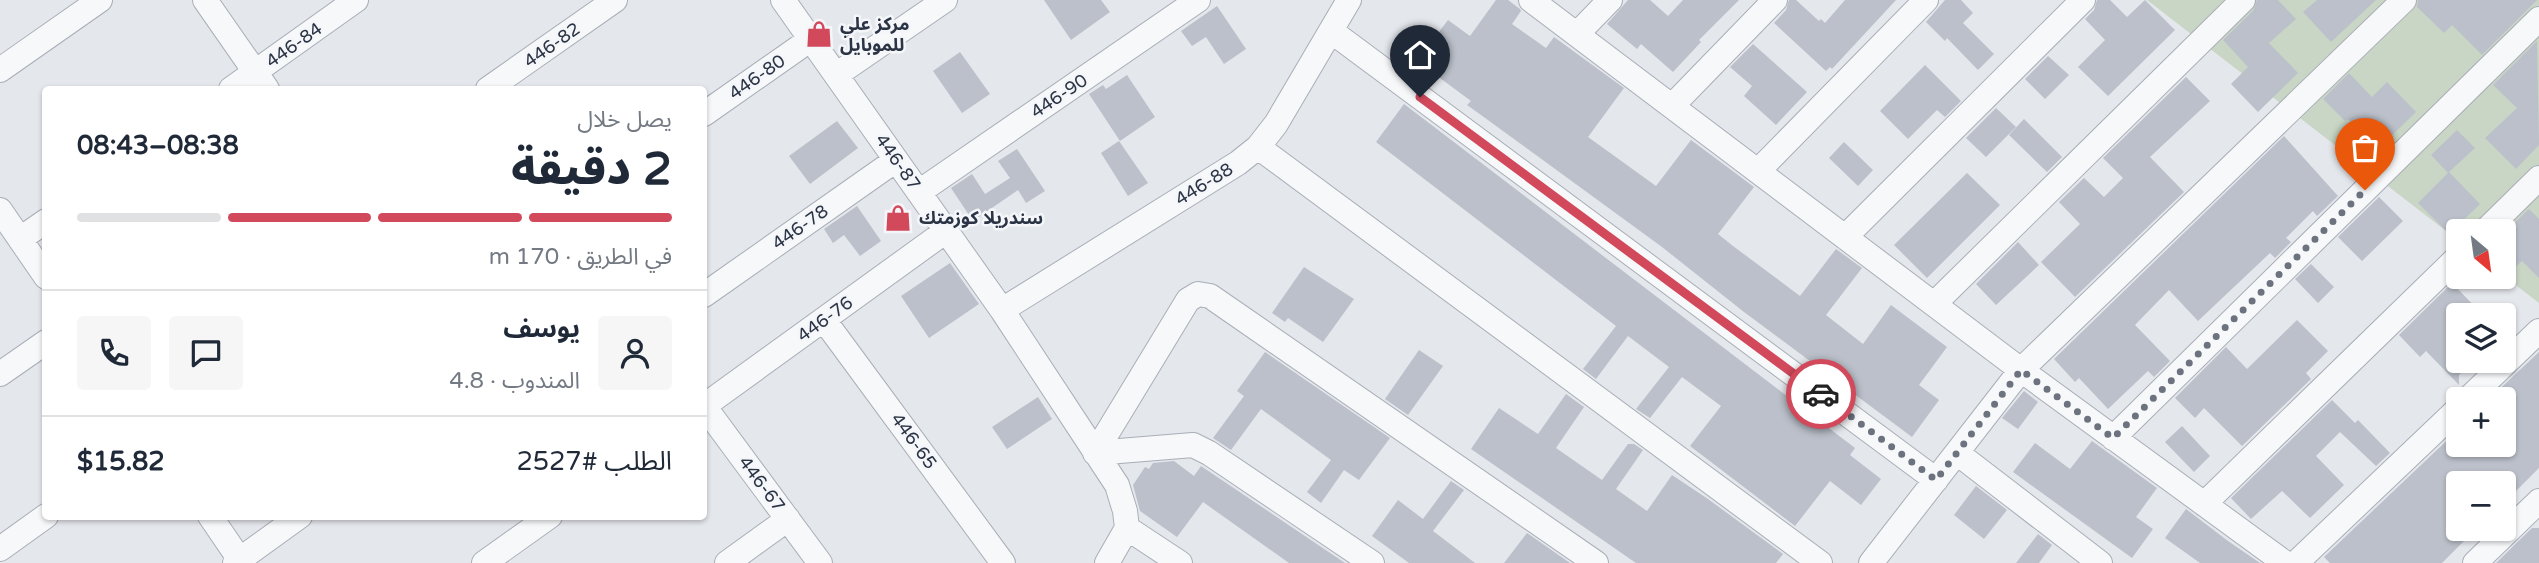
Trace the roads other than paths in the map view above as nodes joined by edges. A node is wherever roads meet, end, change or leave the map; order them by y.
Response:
1 (100, 0) edge
2 (205, 0) edge
3 (356, 0) edge
4 (615, 0) edge
5 (783, 0) edge
6 (945, 0) edge
7 (1198, 0) edge
8 (1349, 0) edge
9 (1531, 0) edge
10 (1610, 0) edge
11 (1775, 0) edge
12 (1926, 0) edge
13 (2083, 0) edge
14 (2243, 0) edge
15 (2404, 0) edge
16 (2539, 19) edge
17 (1331, 31) junction
18 (1577, 34) junction
19 (811, 39) junction
20 (0, 70) edge
21 (836, 75) junction
22 (261, 81) edge
23 (242, 86) edge
24 (492, 86) edge
25 (1672, 106) junction
26 (707, 112) edge
27 (1258, 147) junction
28 (896, 160) junction
29 (1758, 171) junction
30 (2539, 178) edge
31 (919, 192) junction
32 (0, 210) edge
33 (2497, 219) edge
34 (42, 223) edge
35 (946, 231) junction
36 (1845, 237) junction
37 (20, 239) junction
38 (2446, 269) edge
39 (42, 271) edge
40 (707, 293) edge
41 (1934, 304) junction
42 (1002, 310) junction
43 (824, 320) junction
44 (2539, 331) edge
45 (42, 345) edge
46 (2021, 370) junction
47 (0, 374) edge
48 (2481, 387) edge
49 (707, 404) edge
50 (707, 410) edge
51 (2446, 420) edge
52 (2113, 438) junction
53 (1095, 453) junction
54 (1957, 453) junction
55 (1936, 480) junction
56 (2539, 501) edge
57 (2204, 504) junction
58 (42, 519) edge
59 (788, 519) junction
60 (212, 520) edge
61 (294, 520) edge
62 (544, 520) edge
63 (1127, 528) junction
64 (0, 549) edge
65 (237, 561) edge
66 (484, 563) edge
67 (727, 563) edge
68 (820, 563) edge
69 (1003, 563) edge
70 (1107, 563) edge
71 (1180, 563) edge
72 (1372, 563) edge
73 (1596, 563) edge
74 (1820, 563) edge
75 (1871, 563) edge
76 (2100, 563) edge
77 (2285, 563) edge
78 (2296, 563) edge
79 (2475, 563) edge

1 - 20 street
2 - 22 street
3 - 22 street, 446-84
4 - 24 street, 446-82
5 - 19 street, 446-87
6 - 21 street
7 - 31 street, 446-90
8 - 17 street, 446-88
9 - 18 street
10 - 18 street
11 - 25 street
12 - 29 street
13 - 36 street
14 - 41 street
15 - 46 street
16 - 52 street
17 - 27 street, 446-88
17 - 55 street
18 - 25 street
19 - 21 street, 446-87
19 - 26 street, 446-80
21 - 28 street, 446-87
22 - 23 street, 446-84
25 - 29 street
27 - 42 street, 446-88
27 - 74 street
28 - 31 street, 446-87
28 - 40 street, 446-78
29 - 36 street
30 - 33 street
31 - 35 street, 446-87
32 - 37 street
34 - 37 street
35 - 42 street, 446-87
35 - 43 street, 446-76
36 - 41 street
37 - 39 street
38 - 57 street
41 - 46 street
42 - 53 street, 446-87
43 - 49 street, 446-76
43 - 69 street, 446-65
44 - 48 street
45 - 47 street
46 - 52 street
46 - 54 street
50 - 59 street, 446-67
51 - 78 street
52 - 57 street
53 - 63 street, 446-87
53 - 72 street
53 - 73 street
54 - 55 street
54 - 76 street
55 - 75 street
56 - 79 street
57 - 77 street
58 - 64 street
59 - 67 street
59 - 68 street, 446-67
60 - 65 street
61 - 65 street
62 - 66 street
63 - 70 street
63 - 71 street

